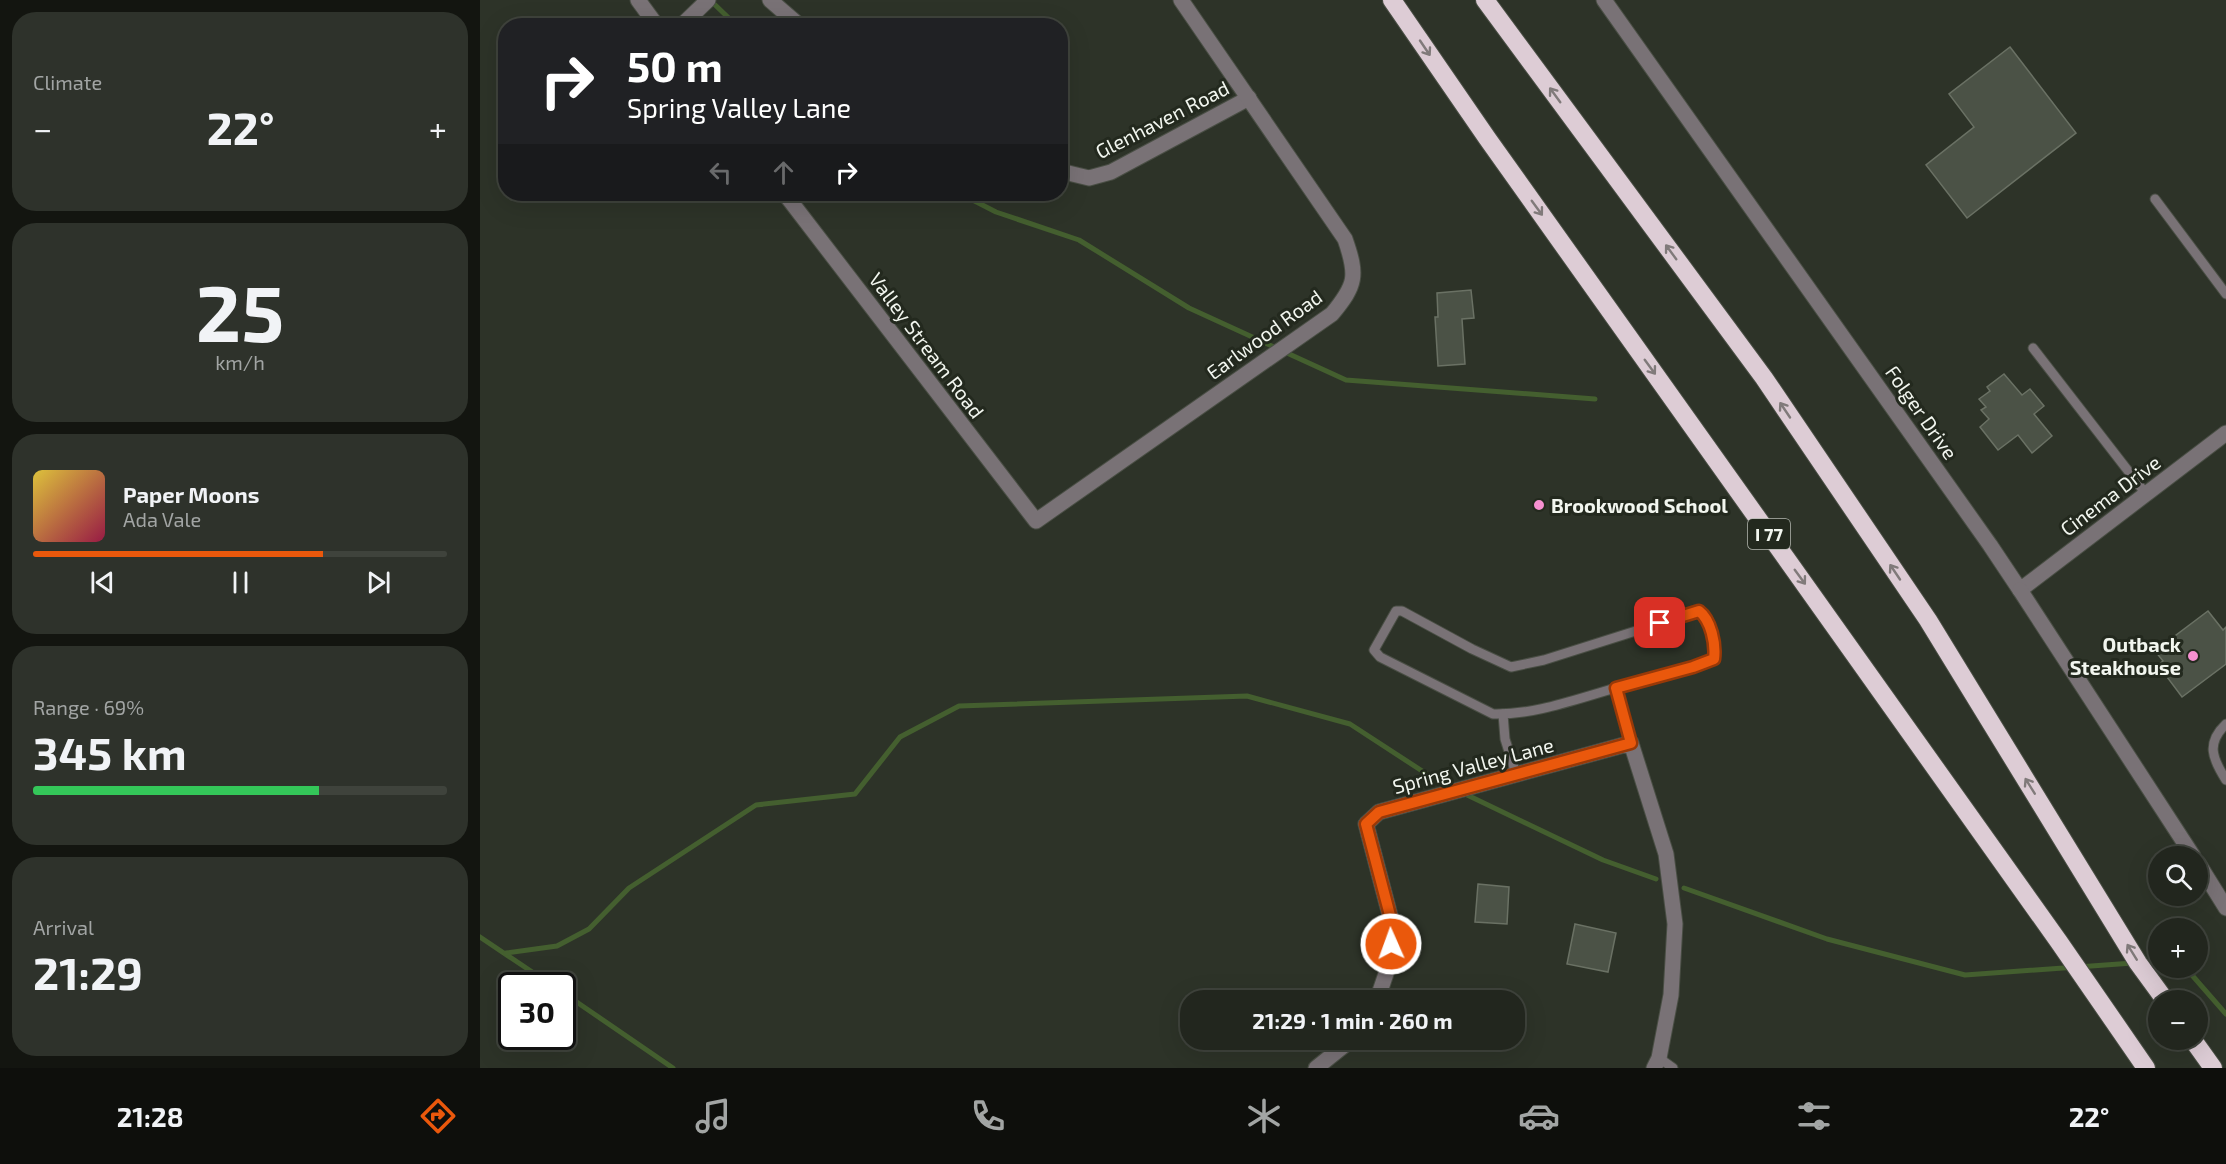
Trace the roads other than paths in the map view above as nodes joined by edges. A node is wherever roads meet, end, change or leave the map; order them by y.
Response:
1 (638, 0) edge
2 (708, 0) edge
3 (770, 0) edge
4 (1181, 0) edge
5 (1392, 0) edge
6 (1485, 0) edge
7 (1604, 0) edge
8 (651, 18) edge
9 (689, 18) edge
10 (791, 18) edge
11 (1249, 98) junction
12 (1068, 173) edge
13 (2155, 199) dead end
14 (790, 201) edge
15 (2226, 294) edge
16 (2033, 348) dead end
17 (2226, 433) edge
18 (2146, 494) junction
19 (1036, 521) joint
20 (2020, 590) junction
21 (1616, 688) junction
22 (1503, 714) junction
23 (2226, 724) edge
24 (1631, 743) junction
25 (1516, 774) junction
26 (2226, 780) edge
27 (2186, 846) edge
28 (2208, 879) edge
29 (2226, 908) edge
30 (1380, 990) edge
31 (2158, 990) edge
32 (1338, 1050) edge
33 (2200, 1050) edge
34 (1656, 1063) edge
35 (1316, 1068) edge
36 (1673, 1068) edge
37 (2146, 1068) edge
38 (2213, 1068) edge

1 - 8 street
2 - 9 street
3 - 10 street
4 - 11 street, Earlwood Road
5 -> 37 highway, I 77
31 -> 6 highway
7 - 20 street, Folger Drive
11 - 12 street, Glenhaven Road
11 - 19 street, Earlwood Road
13 - 15 lane
14 - 19 street, Valley Stream Road
16 - 18 lane
17 - 18 street, Cinema Drive
18 - 20 street, Cinema Drive
20 - 27 street, Folger Drive
21 - 22 lane
21 - 22 lane
21 - 24 lane
22 - 25 lane
23 - 26 lane
24 - 25 street, Spring Valley Lane
24 - 34 street
25 - 30 street, Spring Valley Lane
28 - 29 street
32 - 35 street
33 - 38 highway
34 - 36 lane

